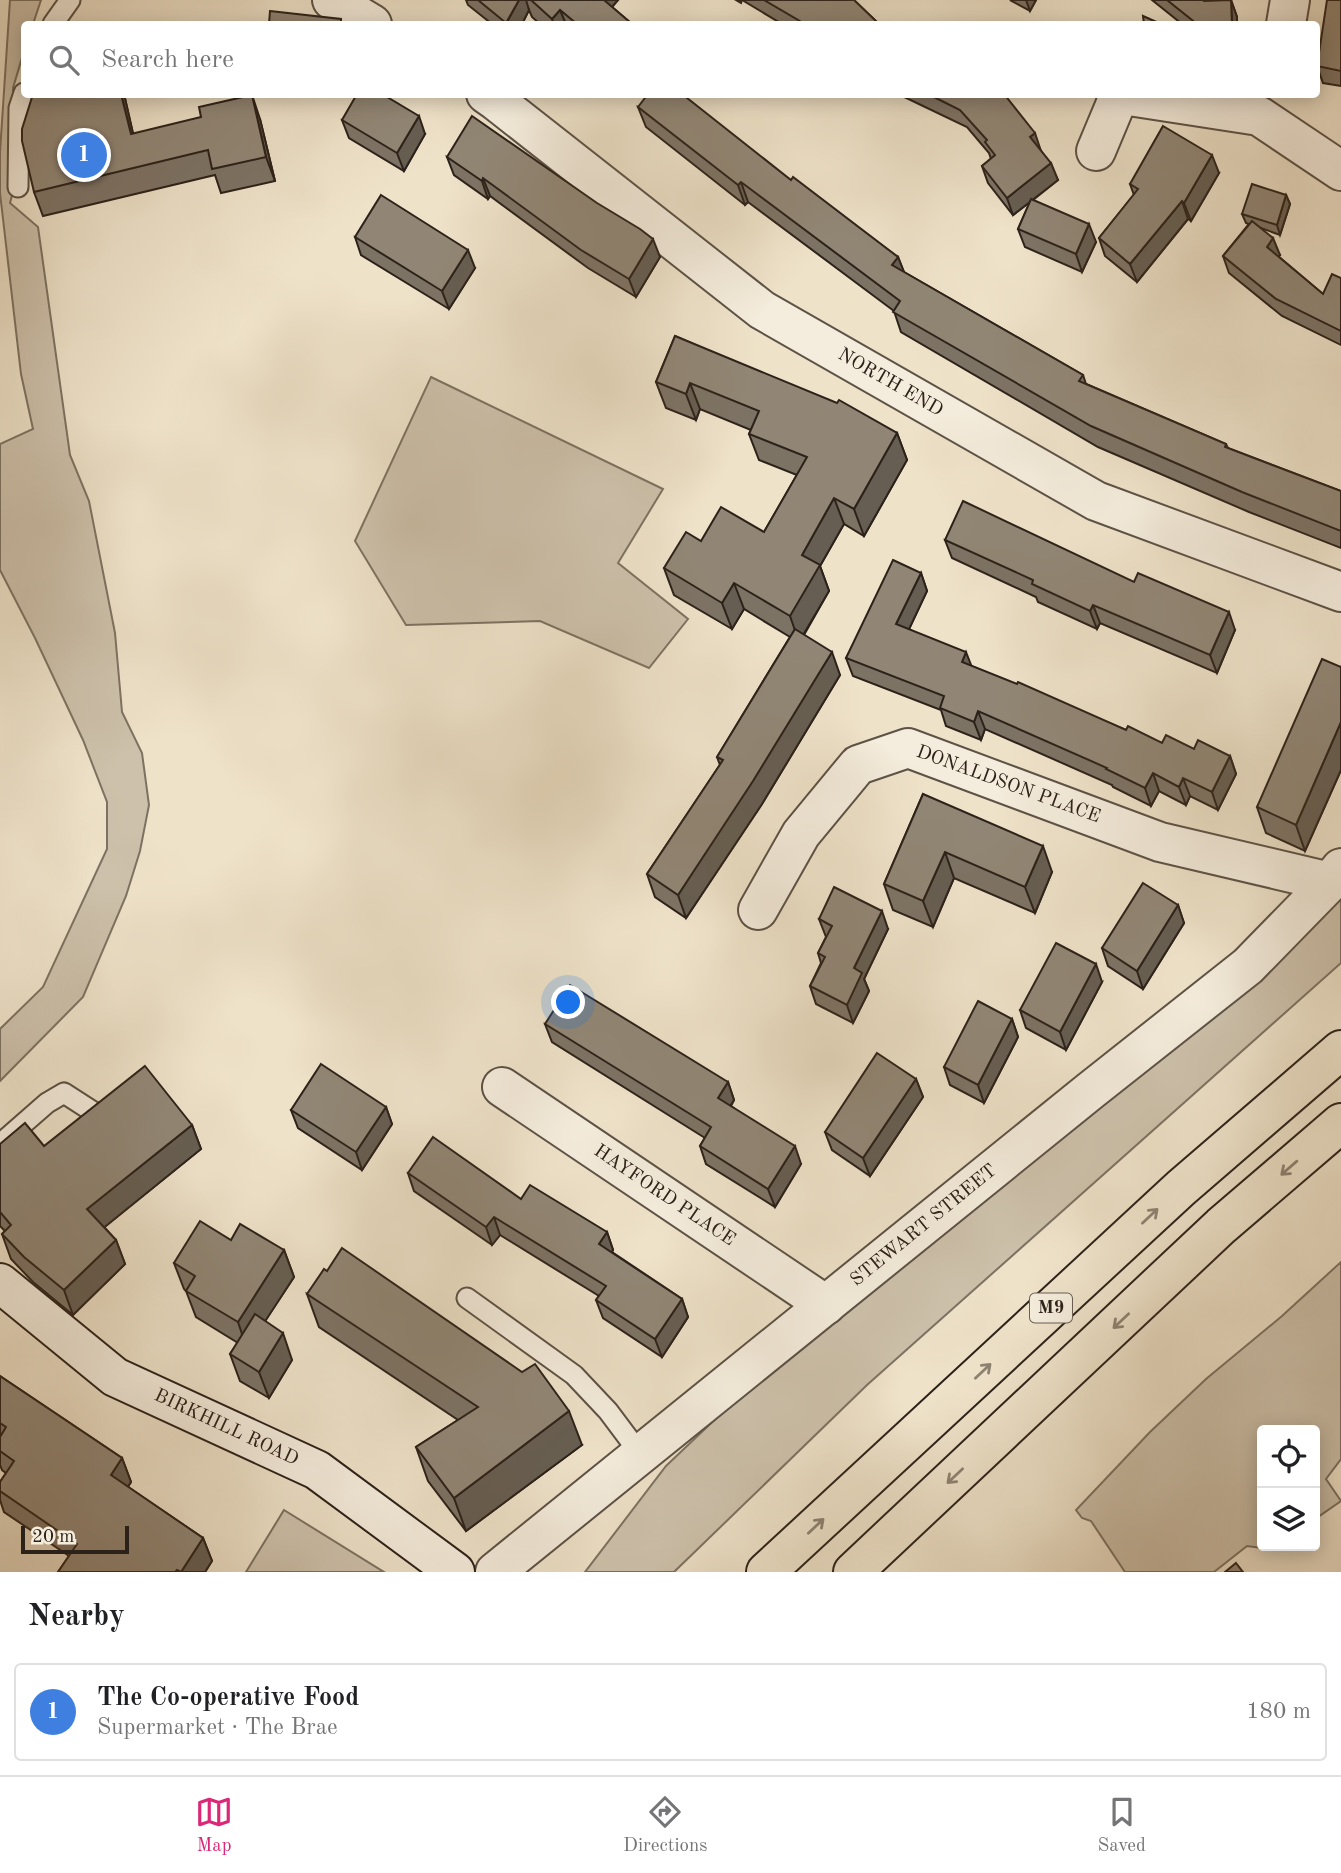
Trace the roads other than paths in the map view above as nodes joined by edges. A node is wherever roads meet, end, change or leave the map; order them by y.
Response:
1 (70, 0) edge
2 (1290, 0) edge
3 (55, 21) edge
4 (1286, 21) edge
5 (22, 98) edge
6 (491, 98) edge
7 (1116, 98) edge
8 (1160, 98) edge
9 (1262, 105) edge
10 (1096, 152) dead end
11 (1341, 171) edge
12 (18, 187) dead end
13 (1341, 592) edge
14 (1335, 875) edge
15 (758, 910) dead end
16 (1341, 1050) edge
17 (502, 1087) dead end
18 (95, 1113) edge
19 (1341, 1124) edge
20 (0, 1144) edge
21 (0, 1283) edge
22 (467, 1298) dead end
23 (826, 1305) junction
24 (641, 1455) junction
25 (455, 1572) edge
26 (495, 1572) edge
27 (766, 1572) edge
28 (853, 1572) edge

1 - 3 lane
2 - 4 street
5 - 12 lane
6 - 13 street, NORTH END
7 - 10 street
8 - 9 street
9 - 11 street
14 - 15 street, DONALDSON PLACE
14 - 23 street, STEWART STREET
27 -> 16 highway, M9
17 - 23 street, HAYFORD PLACE
18 - 20 lane
19 -> 28 highway
21 - 25 street, BIRKHILL ROAD
22 - 24 lane
23 - 24 street, STEWART STREET
24 - 26 street, STEWART STREET

